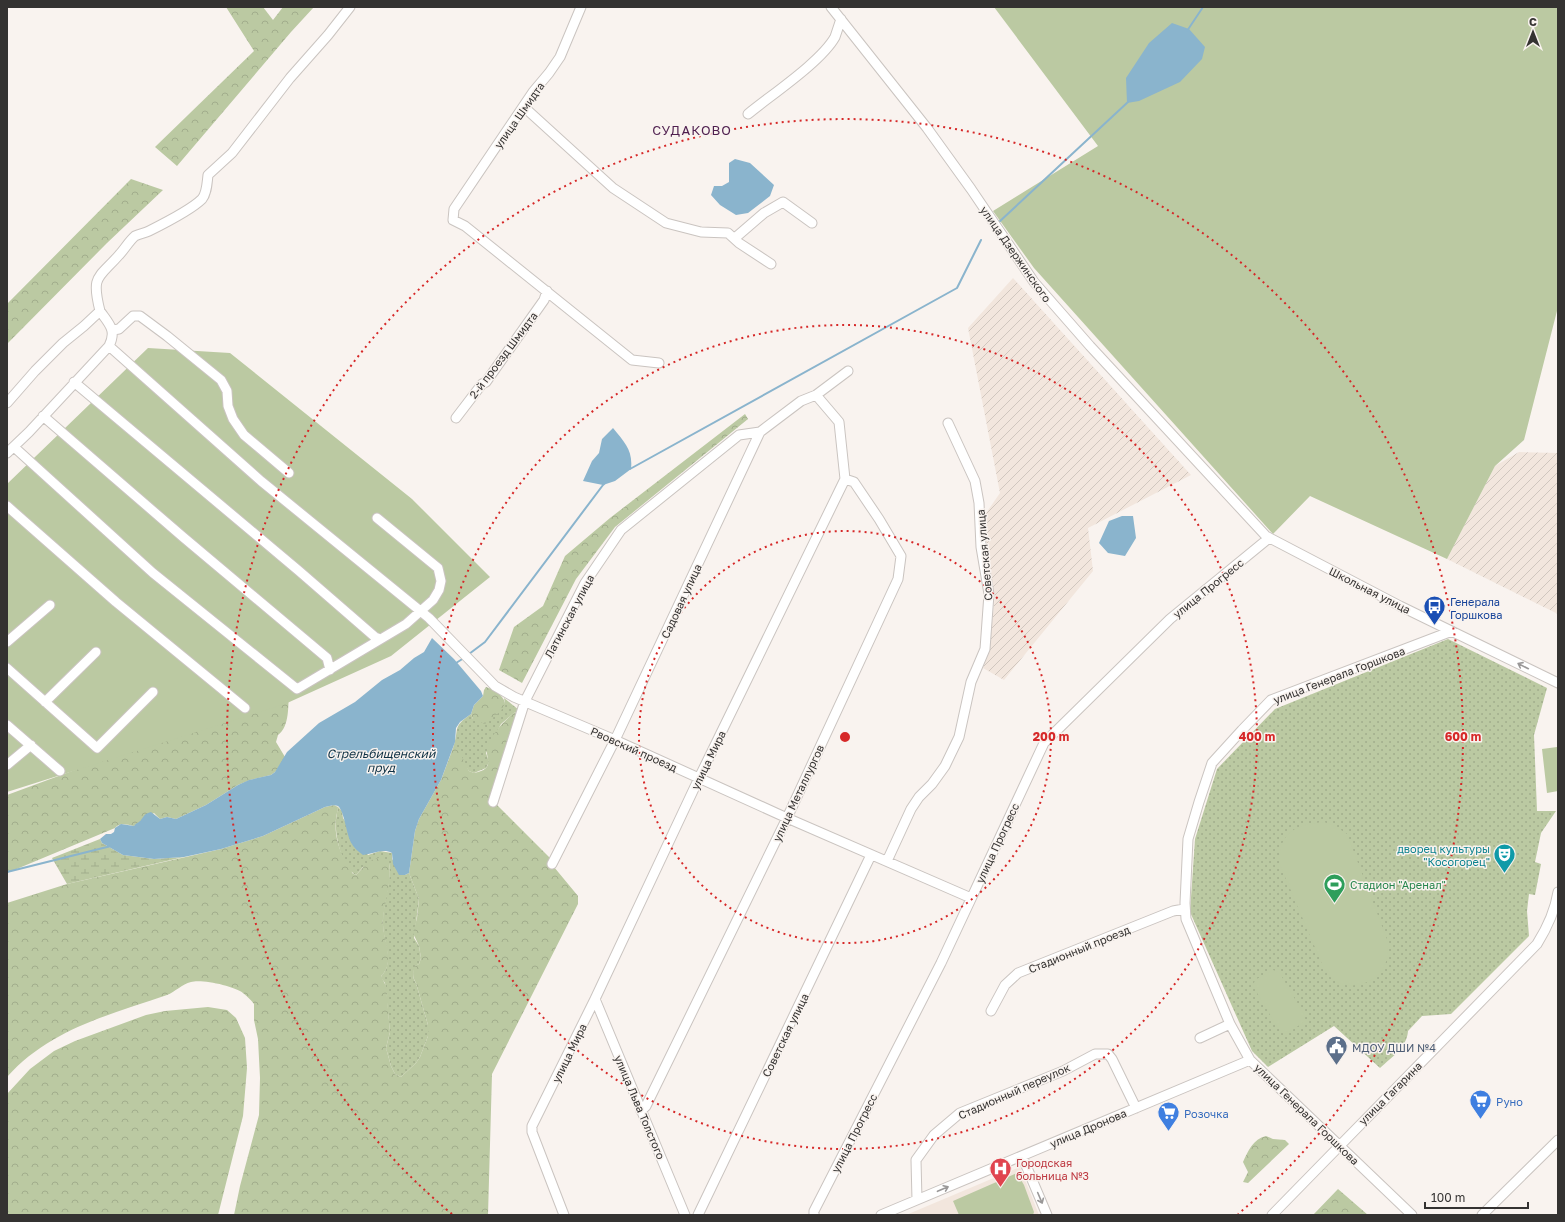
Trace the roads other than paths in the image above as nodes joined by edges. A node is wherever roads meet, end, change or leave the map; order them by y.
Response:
1 (350, 7) edge
2 (581, 7) edge
3 (832, 7) edge
4 (841, 19) junction
5 (524, 107) junction
6 (748, 114) dead end
7 (812, 223) dead end
8 (735, 238) junction
9 (771, 264) dead end
10 (547, 291) junction
11 (100, 311) junction
12 (113, 330) junction
13 (108, 346) junction
14 (659, 363) dead end
15 (848, 371) dead end
16 (74, 382) junction
17 (816, 395) junction
18 (7, 403) edge
19 (43, 416) junction
20 (456, 418) dead end
21 (948, 423) dead end
22 (760, 432) junction
23 (10, 450) edge
24 (289, 473) dead end
25 (845, 480) junction
26 (7, 506) edge
27 (377, 518) dead end
28 (1269, 538) junction
29 (50, 605) dead end
30 (420, 611) junction
31 (1452, 631) junction
32 (380, 639) junction
33 (7, 642) edge
34 (96, 652) dead end
35 (7, 668) edge
36 (330, 670) junction
37 (1558, 683) edge
38 (153, 692) dead end
39 (525, 701) junction
40 (45, 702) junction
41 (244, 708) dead end
42 (7, 725) edge
43 (614, 740) junction
44 (31, 746) junction
45 (7, 765) edge
46 (60, 771) dead end
47 (699, 778) junction
48 (493, 802) dead end
49 (787, 818) junction
50 (872, 855) junction
51 (887, 861) junction
52 (552, 864) dead end
53 (1558, 892) edge
54 (971, 898) junction
55 (1557, 902) edge
56 (1184, 909) junction
57 (595, 999) junction
58 (991, 1011) dead end
59 (1230, 1024) junction
60 (1200, 1038) dead end
61 (1250, 1060) junction
62 (1136, 1108) junction
63 (641, 1111) junction
64 (1558, 1140) edge
65 (1339, 1145) junction
66 (1022, 1156) junction
67 (917, 1200) junction
68 (564, 1215) edge
69 (685, 1215) edge
70 (698, 1215) edge
71 (814, 1215) edge
72 (881, 1215) edge
73 (1047, 1215) edge
74 (1272, 1215) edge
75 (1412, 1215) edge
76 (1482, 1215) edge

1 - 11 street
2 - 5 street, улица Шмидта
3 - 4 street, улица Дзержинского
4 - 6 street
4 - 28 street, улица Дзержинского
5 - 8 street
5 - 10 street, улица Шмидта
7 - 8 street
8 - 9 street
10 - 14 street
10 - 20 street, 2-й проезд Шмидта
11 - 12 street
11 - 18 street
12 - 13 street
12 - 24 street
13 - 16 street
13 - 30 street, Рвовский проезд
15 - 17 street, Садовая улица
16 - 19 street
16 - 32 street
17 - 22 street, Садовая улица
17 - 25 street
19 - 23 street
19 - 36 street
21 - 51 street, Советская улица
22 - 39 street, Латинская улица
22 - 43 street, Садовая улица
23 - 36 street
25 - 47 street, улица Мира
25 - 49 street, улица Металлургов
26 - 41 street
27 - 30 street
28 - 31 street, Школьная улица
28 - 54 street, улица Прогресс
29 - 33 street
30 - 32 street
30 - 39 street, Рвовский проезд
37 -> 31 street, Школьная улица
31 - 56 street, улица Генерала Горшкова
32 - 36 street
34 - 40 street
35 - 40 street
38 - 40 street
39 - 43 street, Рвовский проезд
39 - 48 street, Латинская улица
42 - 44 street
43 - 47 street, Рвовский проезд
43 - 52 street, Садовая улица
44 - 45 street
44 - 46 street
47 - 49 street, Рвовский проезд
47 - 57 street, улица Мира
49 - 50 street, Рвовский проезд
49 - 63 street, улица Металлургов
50 - 51 street, Рвовский проезд
50 - 70 street, Советская улица
51 - 54 street, Рвовский проезд
53 - 55 street, улица Гагарина
54 - 71 street, улица Прогресс
55 - 65 street, улица Гагарина
56 - 58 street, Стадионный проезд
56 - 59 street, улица Генерала Горшкова
57 - 63 street, улица Льва Толстого
57 - 68 street, улица Мира
59 - 60 street
59 - 61 street, улица Генерала Горшкова
61 - 62 street, улица Дронова
61 - 65 street, улица Генерала Горшкова
62 - 66 street, улица Дронова
62 - 67 street, Стадионный переулок
63 - 69 street, улица Льва Толстого
64 - 76 street
65 - 74 street, улица Гагарина
65 - 75 street, улица Генерала Горшкова
67 -> 66 street, улица Дронова
66 -> 73 street
67 - 72 street, улица Дронова

